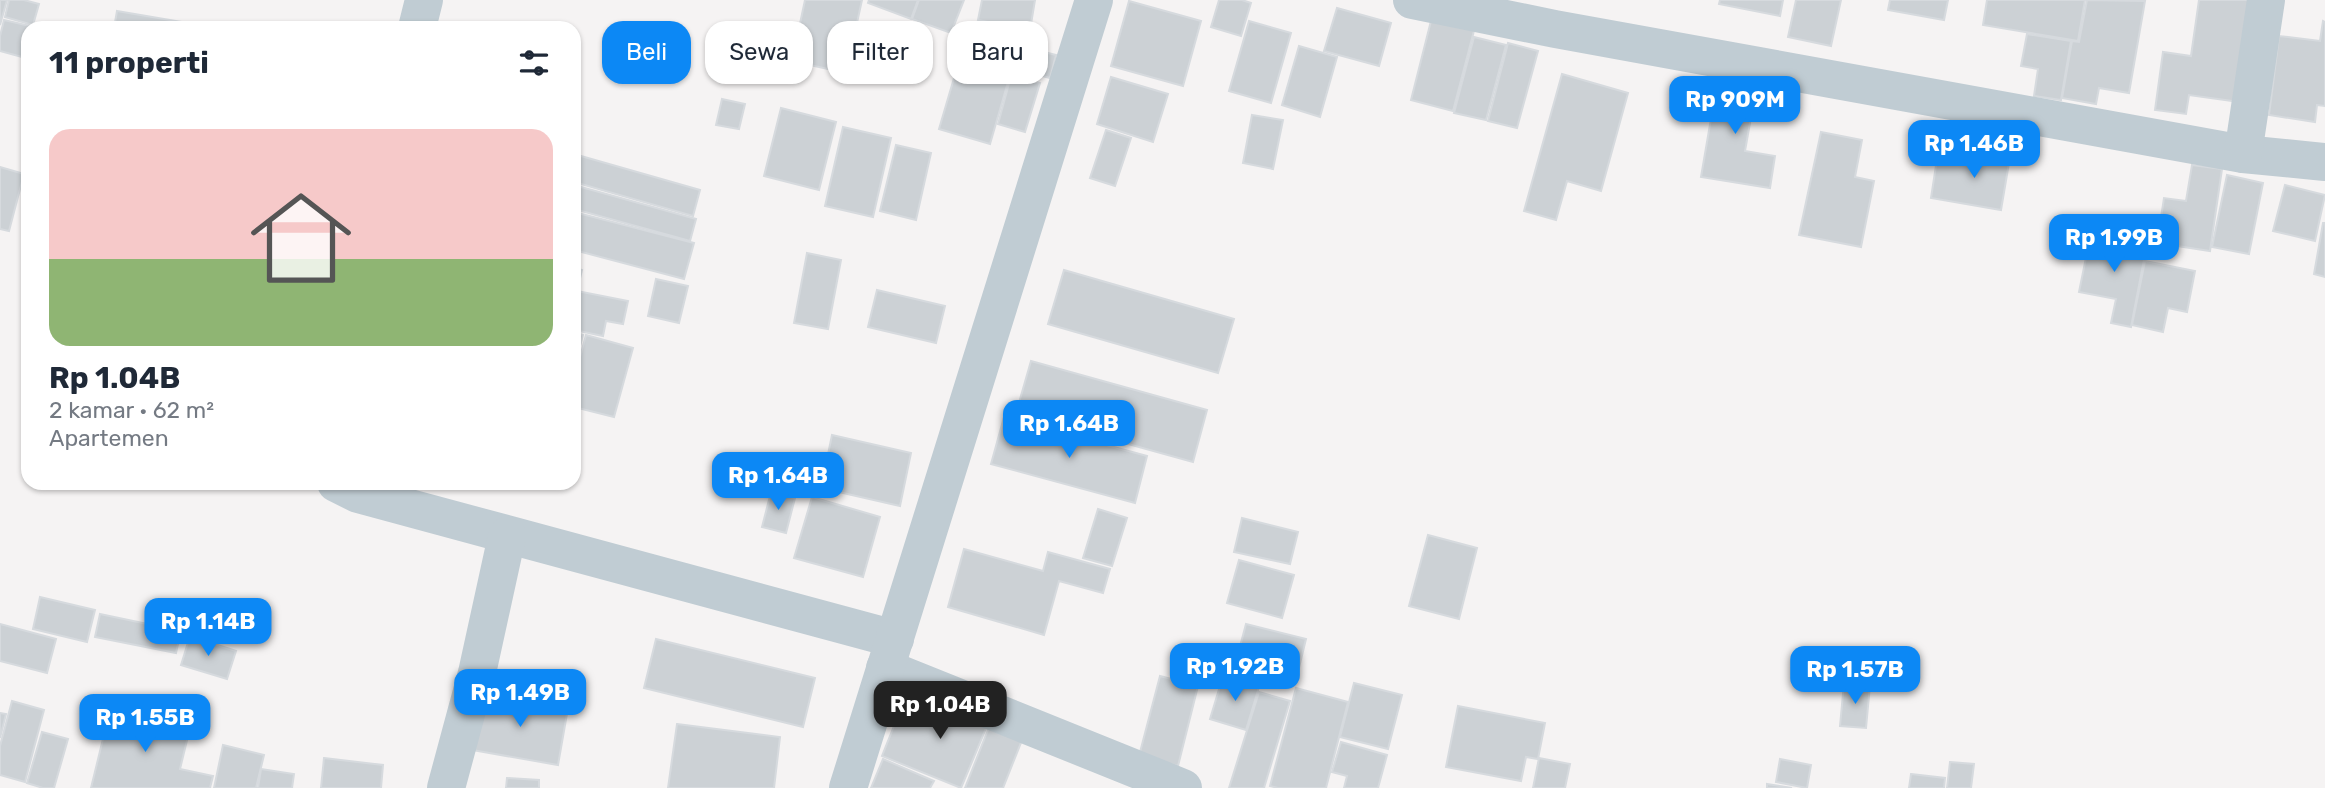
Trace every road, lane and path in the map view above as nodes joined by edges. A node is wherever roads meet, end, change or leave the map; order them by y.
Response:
1 (424, 0) edge
2 (1094, 0) edge
3 (1412, 0) edge
4 (2266, 0) edge
5 (1559, 15) edge
6 (419, 21) edge
7 (2243, 154) junction
8 (2325, 162) edge
9 (350, 490) edge
10 (507, 536) junction
11 (890, 654) junction
12 (446, 788) edge
13 (848, 788) edge
14 (1183, 788) edge

1 - 6 street
2 - 11 street
3 - 5 street
4 - 7 street
5 - 7 street
7 - 8 street
9 - 10 street
10 - 11 street
10 - 12 street
11 - 13 street
11 - 14 street

